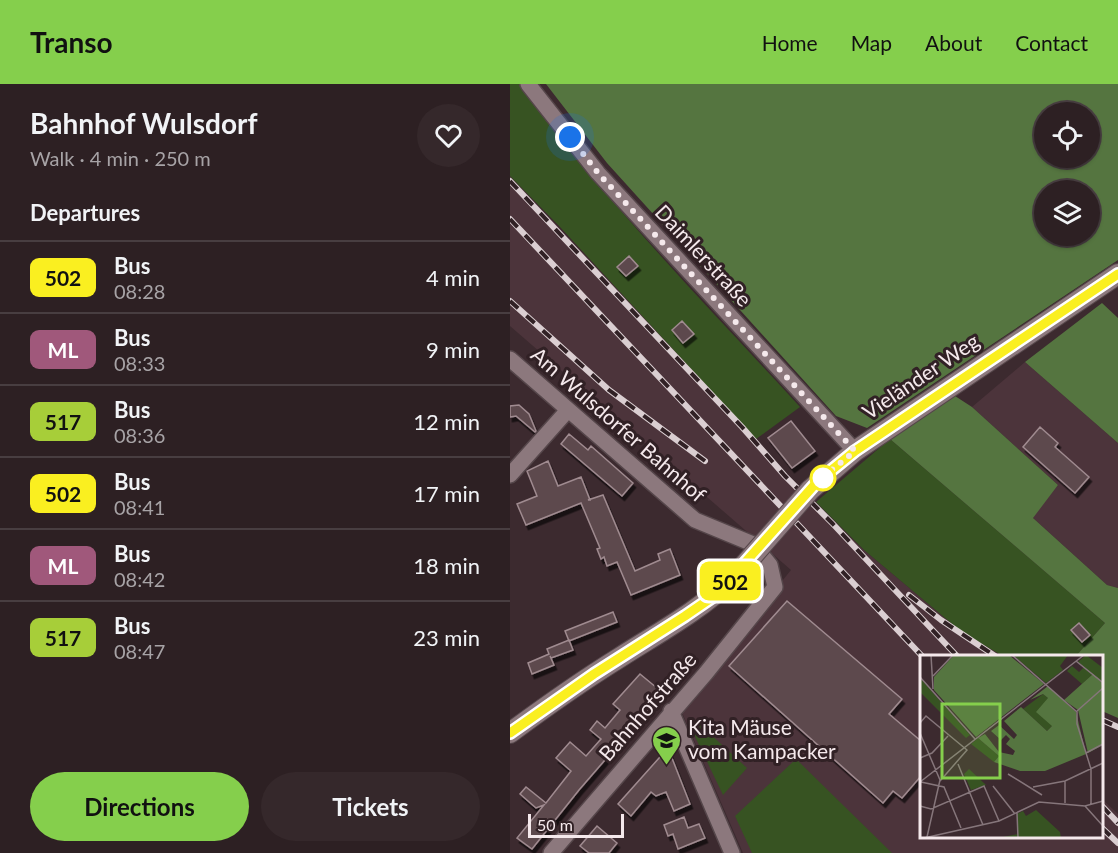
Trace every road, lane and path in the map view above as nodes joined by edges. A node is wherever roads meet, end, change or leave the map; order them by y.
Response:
1 (528, 84) edge
2 (1118, 274) edge
3 (510, 359) edge
4 (568, 410) junction
5 (855, 451) junction
6 (510, 475) edge
7 (775, 587) joint
8 (671, 711) junction
9 (510, 733) edge
10 (550, 853) edge
11 (732, 853) edge

1 - 5 street, Daimlerstraße
2 - 5 street, Vieländer Weg
3 - 4 street, Am Wulsdorfer Bahnhof
4 - 6 street
4 - 7 street, Am Wulsdorfer Bahnhof
5 - 9 street, Vieländer Weg, bridge
7 - 8 street, Bahnhofstraße
8 - 10 street, Bahnhofstraße
8 - 11 street

